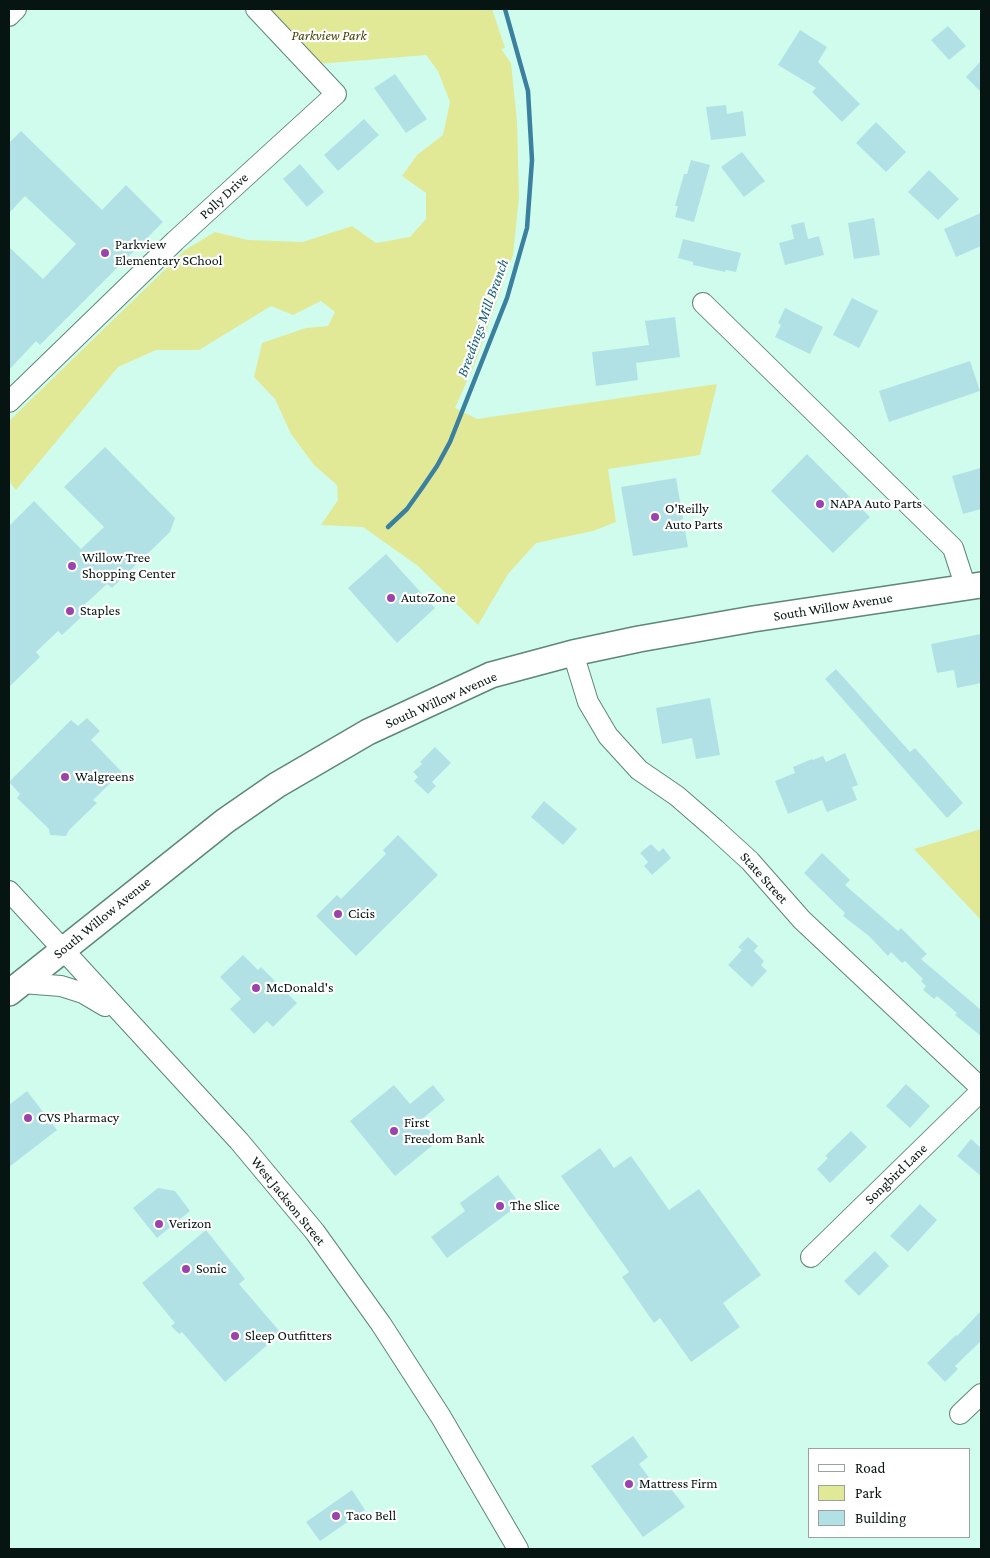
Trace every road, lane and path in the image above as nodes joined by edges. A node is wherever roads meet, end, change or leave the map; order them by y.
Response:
1 (16, 9) edge
2 (256, 9) edge
3 (9, 16) edge
4 (703, 303) dead end
5 (9, 402) edge
6 (974, 586) edge
7 (572, 653) junction
8 (9, 891) edge
9 (63, 950) junction
10 (15, 988) edge
11 (127, 1020) junction
12 (981, 1089) edge
13 (811, 1257) dead end
14 (981, 1394) edge
15 (960, 1414) dead end
16 (518, 1549) edge

1 - 3 street
2 - 5 street, Polly Drive
4 - 6 street
6 - 7 main road, South Willow Avenue
7 - 9 main road, South Willow Avenue
7 - 12 street, State Street
8 - 9 street, West Jackson Street
9 - 10 main road, South Willow Avenue
9 - 11 street, West Jackson Street
10 - 11 street
11 - 16 street, West Jackson Street
12 - 13 street, Songbird Lane
14 - 15 street

